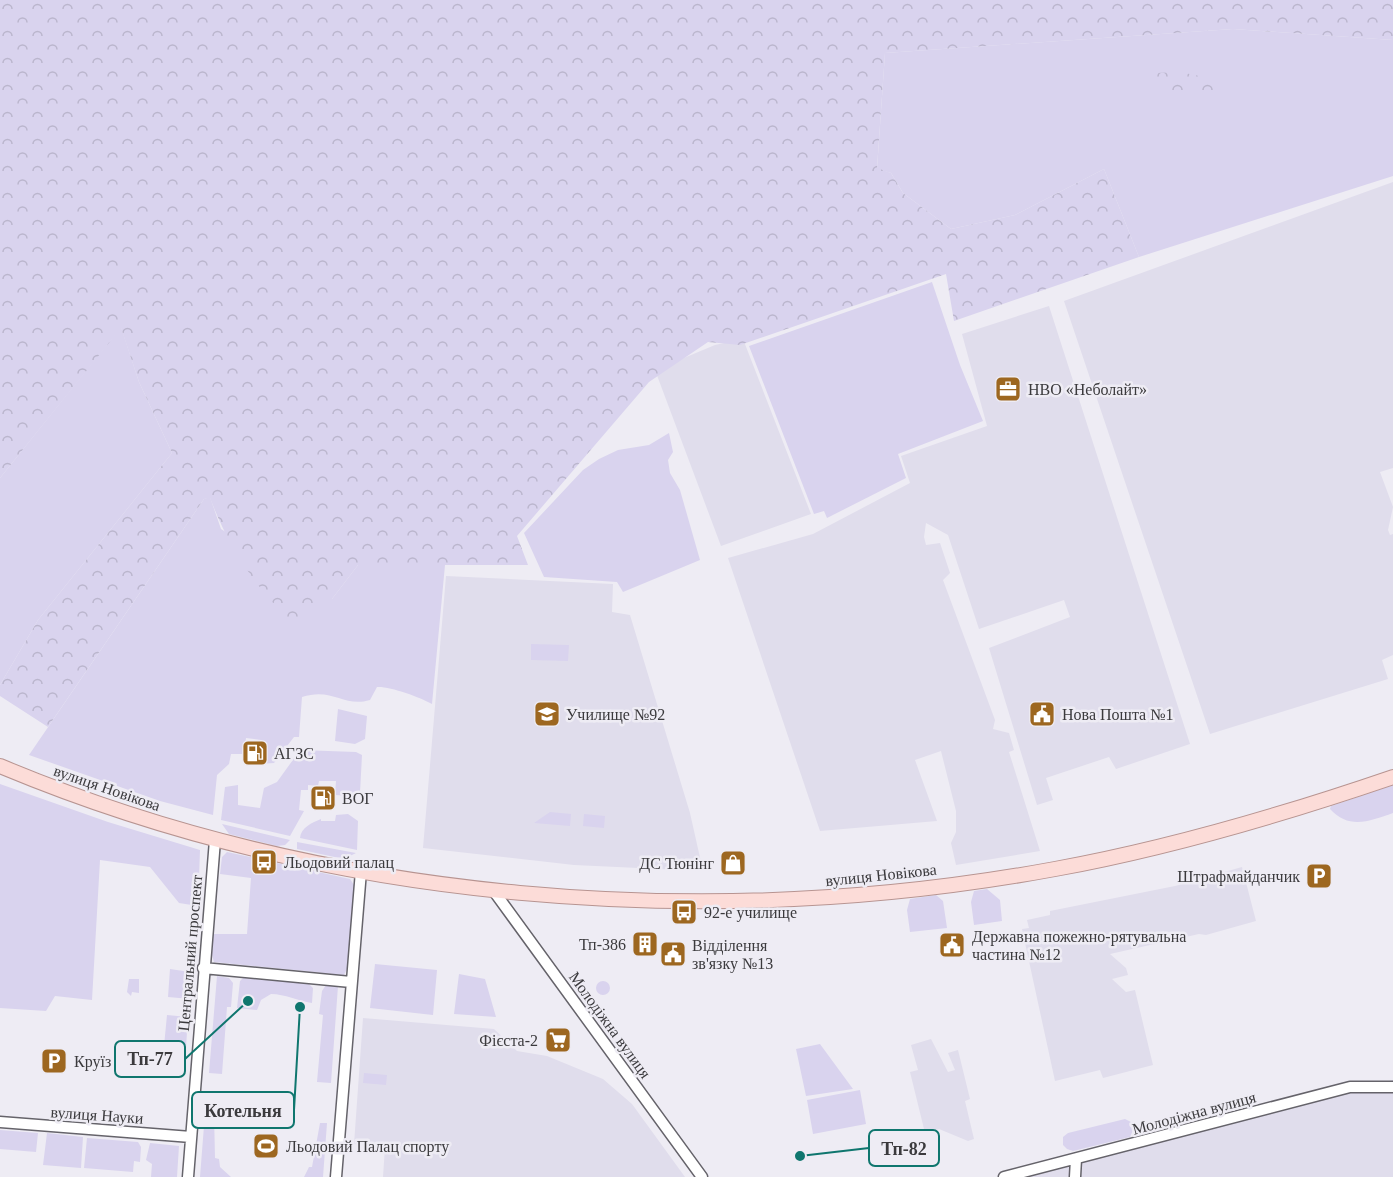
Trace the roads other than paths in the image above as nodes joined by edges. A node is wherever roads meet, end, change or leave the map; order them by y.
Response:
1 (0, 766) edge
2 (1393, 777) edge
3 (210, 838) junction
4 (361, 871) junction
5 (493, 890) junction
6 (203, 968) junction
7 (351, 982) junction
8 (1393, 1087) edge
9 (0, 1122) edge
10 (191, 1137) junction
11 (1076, 1159) junction
12 (188, 1177) edge
13 (336, 1177) edge
14 (702, 1177) edge
15 (1004, 1177) edge
16 (1075, 1177) edge

1 - 3 main road, вулиця Новікова
2 - 5 main road, вулиця Новікова
3 - 4 main road, вулиця Новікова
3 - 6 street, Центральний проспект
4 - 5 main road, вулиця Новікова
4 - 7 street
5 - 14 street, Молодіжна вулиця
6 - 7 street
6 - 10 street, Центральний проспект
7 - 13 street
8 - 11 street, Молодіжна вулиця
9 - 10 street, вулиця Науки
10 - 12 street, Центральний проспект
11 - 15 street, Молодіжна вулиця
11 - 16 street

